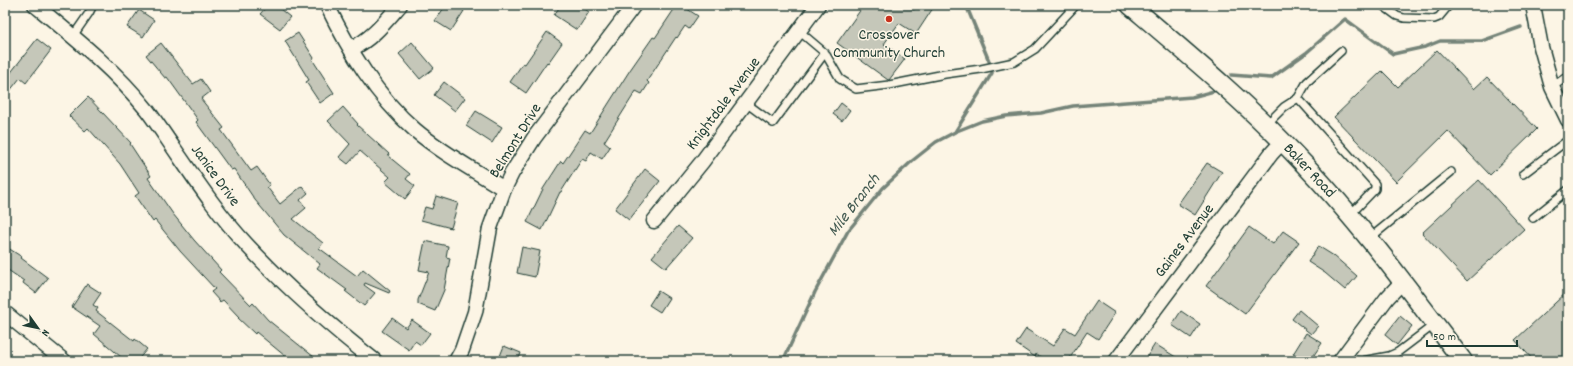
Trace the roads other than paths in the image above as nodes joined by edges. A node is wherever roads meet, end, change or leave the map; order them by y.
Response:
1 (35, 5) edge
2 (93, 5) edge
3 (327, 5) edge
4 (400, 5) edge
5 (634, 5) edge
6 (818, 5) edge
7 (1076, 5) edge
8 (1130, 5) edge
9 (1382, 5) edge
10 (1449, 5) edge
11 (1533, 5) edge
12 (799, 31) junction
13 (73, 36) junction
14 (351, 49) junction
15 (1341, 51) dead end
16 (825, 53) junction
17 (1568, 76) edge
18 (1552, 87) junction
19 (1298, 98) junction
20 (746, 103) junction
21 (1568, 120) edge
22 (1265, 125) junction
23 (1568, 140) edge
24 (1282, 142) junction
25 (1451, 172) dead end
26 (1523, 174) dead end
27 (504, 189) junction
28 (1568, 190) edge
29 (1350, 215) junction
30 (1533, 218) dead end
31 (654, 221) dead end
32 (1370, 238) junction
33 (1403, 281) junction
34 (5, 313) edge
35 (1435, 324) junction
36 (1341, 360) edge
37 (64, 361) edge
38 (375, 361) edge
39 (456, 361) edge
40 (1116, 361) edge
41 (1362, 361) edge
42 (1463, 361) edge

1 - 13 street, Janice Drive
2 - 13 lane
3 - 14 street
4 - 14 street
5 - 27 street, Belmont Drive
6 - 12 street, Knightdale Avenue
7 - 16 lane
8 - 22 street, Baker Road
9 - 10 lane
11 - 18 street
12 - 16 lane
12 - 20 street, Knightdale Avenue
13 - 38 street, Janice Drive
14 - 27 street
15 - 19 lane
16 - 20 lane
17 - 18 lane
18 - 21 street
19 - 22 lane
19 - 29 lane
20 - 31 street, Knightdale Avenue
22 - 24 street, Baker Road
23 - 26 lane
24 - 29 street, Baker Road
24 - 40 street, Gaines Avenue
25 - 32 lane
27 - 39 street, Belmont Drive
28 - 30 lane
29 - 32 street, Baker Road
32 - 33 street, Baker Road
33 - 35 street, Baker Road
33 - 36 street
34 - 37 street
35 - 41 lane
35 - 42 street, Baker Road
36 - 41 lane

